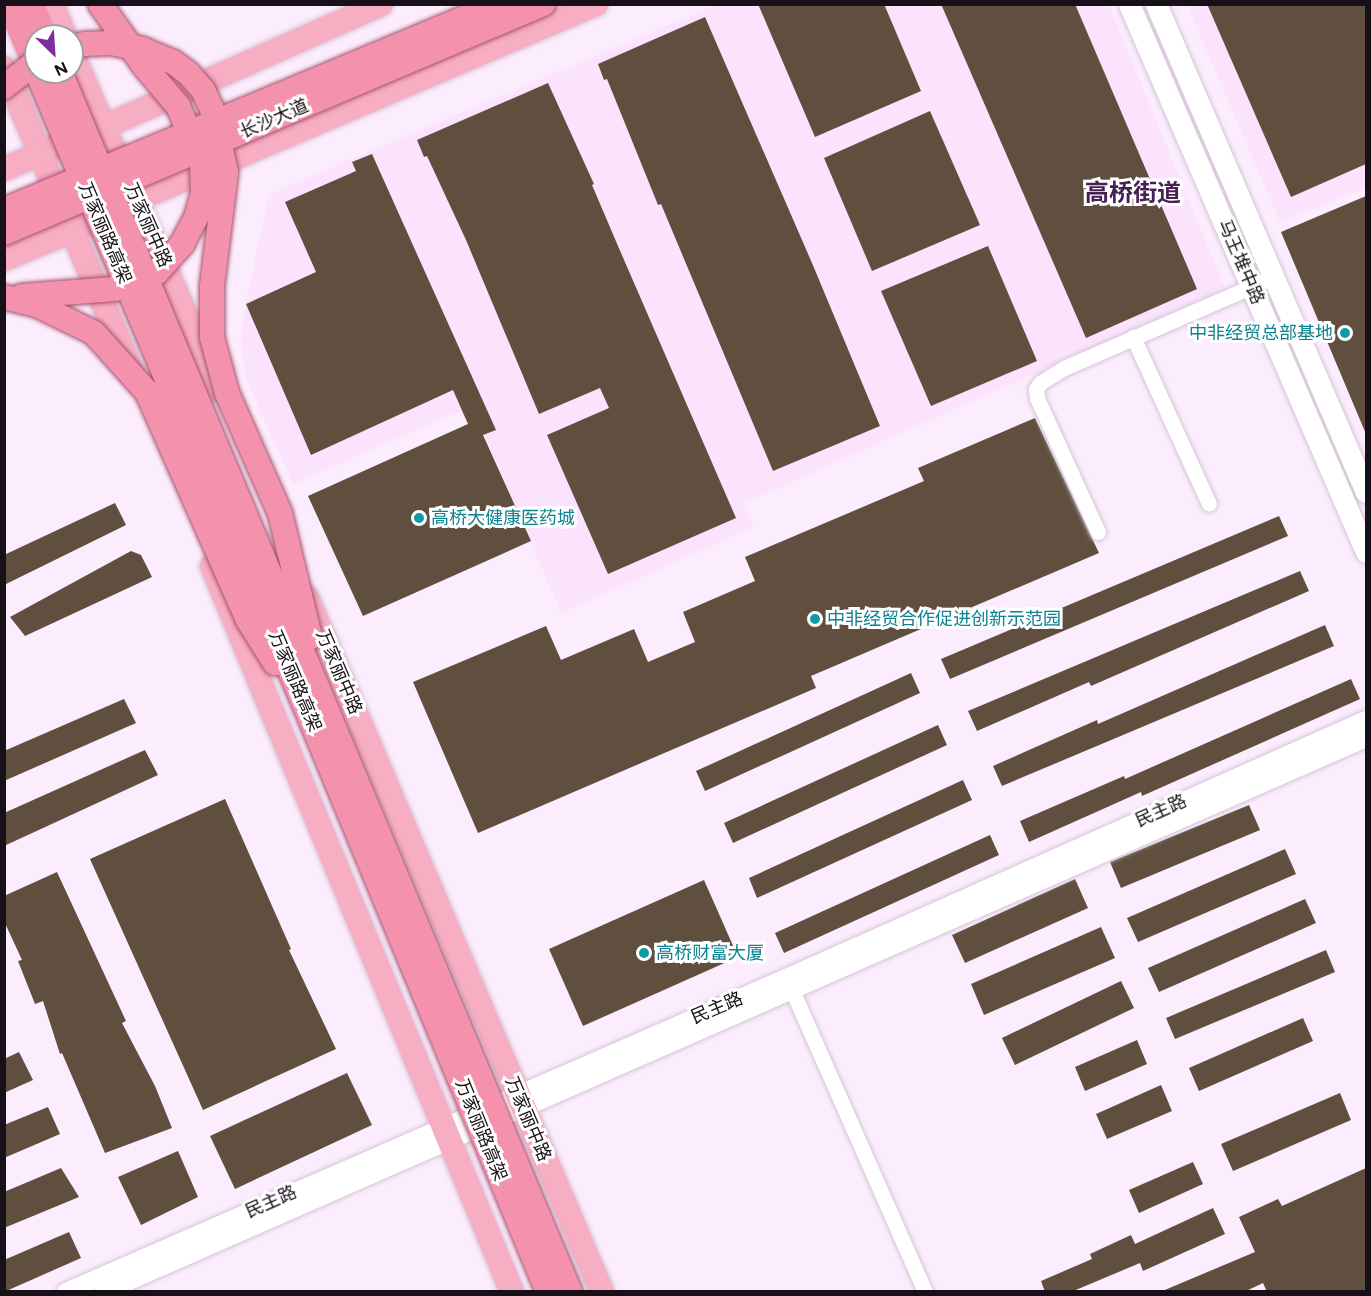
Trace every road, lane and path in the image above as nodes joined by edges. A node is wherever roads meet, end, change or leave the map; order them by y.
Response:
1 (9, 4) edge
2 (32, 4) edge
3 (51, 4) edge
4 (100, 4) edge
5 (381, 4) edge
6 (498, 4) edge
7 (543, 4) edge
8 (596, 4) edge
9 (1129, 4) edge
10 (1156, 4) edge
11 (40, 24) edge
12 (60, 24) edge
13 (24, 40) edge
14 (84, 44) edge
15 (4, 68) edge
16 (24, 71) edge
17 (84, 82) edge
18 (43, 84) edge
19 (65, 84) edge
20 (4, 87) edge
21 (103, 127) junction
22 (40, 153) junction
23 (4, 169) edge
24 (137, 198) junction
25 (4, 210) edge
26 (74, 231) junction
27 (4, 232) edge
28 (4, 260) edge
29 (1273, 277) junction
30 (1250, 285) junction
31 (4, 297) edge
32 (1133, 337) junction
33 (1366, 492) edge
34 (1209, 504) dead end
35 (1357, 505) edge
36 (1098, 532) dead end
37 (1366, 552) edge
38 (319, 713) junction
39 (1366, 720) edge
40 (1366, 738) edge
41 (792, 990) junction
42 (521, 1101) junction
43 (446, 1133) junction
44 (101, 1287) edge
45 (66, 1292) edge
46 (512, 1292) edge
47 (548, 1292) edge
48 (570, 1292) edge
49 (602, 1292) edge
50 (925, 1292) edge

1 - 13 highway, 万家丽路高架
2 - 11 highway
3 - 12 main road
4 - 31 highway, bridge
5 - 21 main road
6 - 25 highway, 长沙大道, bridge
7 - 27 highway, 长沙大道, bridge
8 - 24 main road
9 - 30 main road, 马王堆中路
10 - 29 main road, 马王堆中路
14 - 38 highway, bridge
15 - 22 main road
16 - 20 highway, bridge
17 - 21 main road, 万家丽中路
18 - 38 highway, 万家丽路高架, bridge
19 - 38 highway, 万家丽路高架, bridge
21 - 22 main road
21 - 24 main road, 万家丽中路
22 - 23 main road
22 - 26 main road
24 - 26 main road
24 - 42 main road, 万家丽中路
26 - 28 main road
26 - 43 main road
29 - 30 street
29 - 33 main road, 马王堆中路
30 - 32 street
30 - 35 main road, 马王堆中路
31 - 38 highway, bridge
32 - 34 street
32 - 36 street
35 - 37 main road, 马王堆中路
38 - 47 highway, 万家丽路高架, bridge
38 - 48 highway, 万家丽路高架, bridge
39 - 42 street, 民主路
40 - 41 street, 民主路
41 - 42 street, 民主路
41 - 50 street
42 - 43 street, 民主路
42 - 49 main road, 万家丽中路
43 - 44 street, 民主路
43 - 46 main road
44 - 45 street, 民主路

